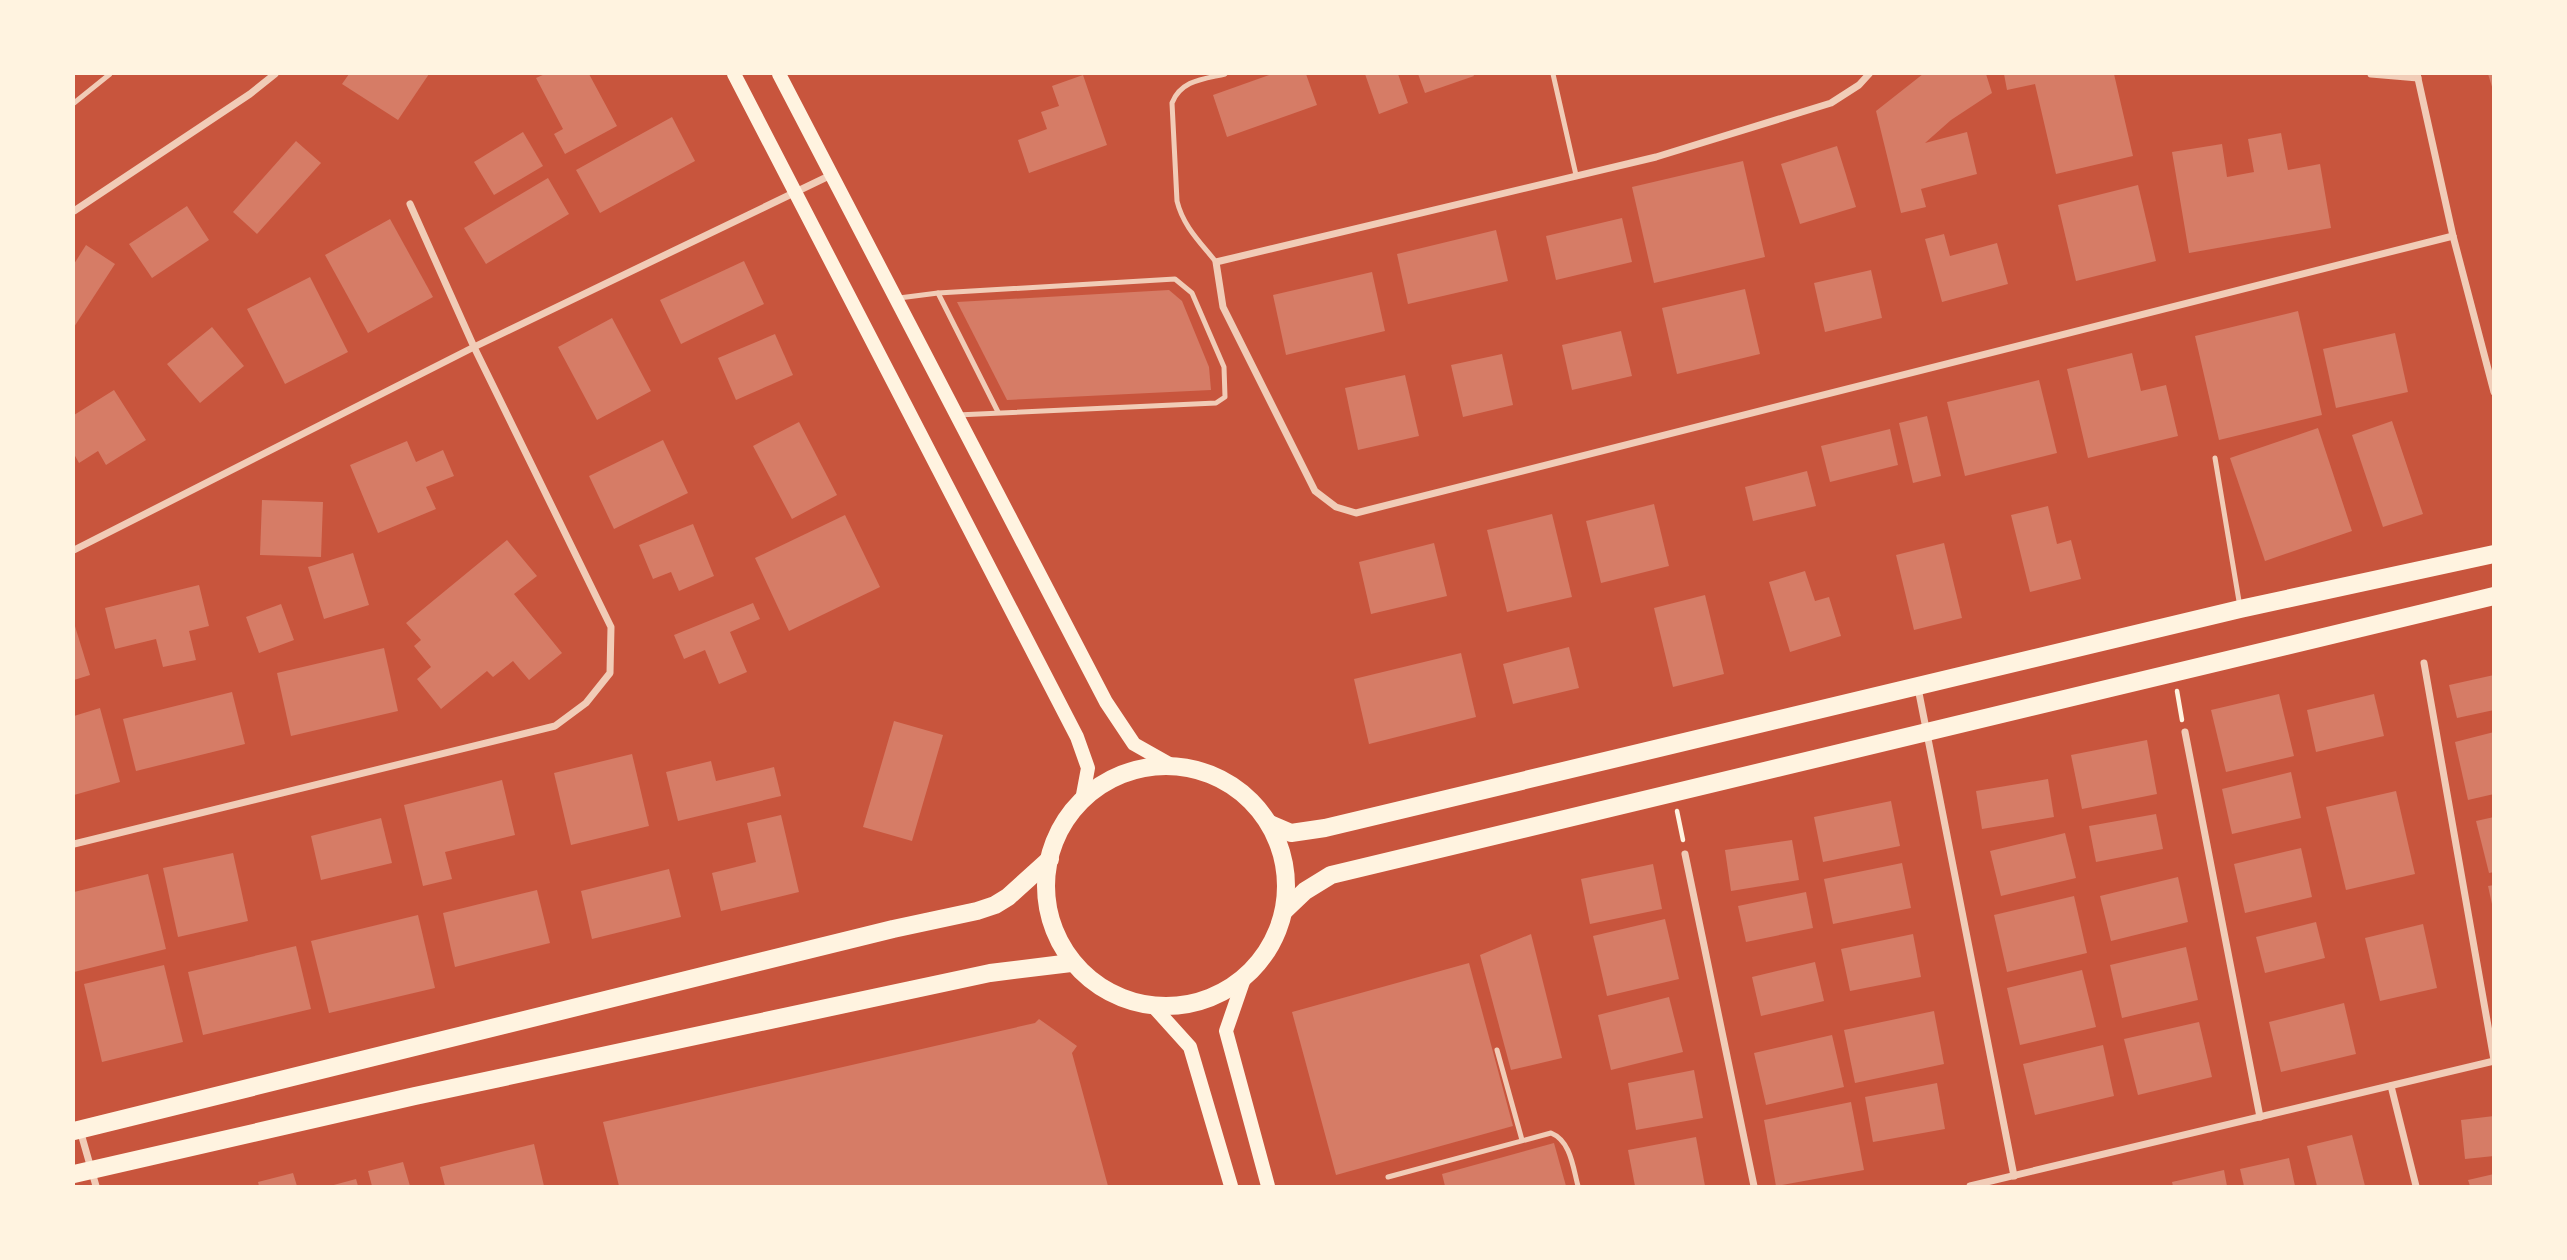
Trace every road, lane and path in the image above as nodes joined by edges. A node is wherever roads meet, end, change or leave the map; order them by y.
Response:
1 (110, 74) edge
2 (275, 74) edge
3 (734, 74) edge
4 (779, 74) edge
5 (1225, 74) edge
6 (1553, 74) edge
7 (1869, 74) edge
8 (2371, 74) edge
9 (2417, 76) edge
10 (74, 103) edge
11 (831, 175) junction
12 (1576, 175) junction
13 (795, 192) junction
14 (410, 204) dead end
15 (74, 211) edge
16 (2453, 236) junction
17 (1216, 262) junction
18 (938, 293) junction
19 (896, 298) junction
20 (474, 347) junction
21 (2494, 392) edge
22 (998, 412) junction
23 (956, 415) junction
24 (2215, 458) dead end
25 (74, 550) edge
26 (2494, 554) edge
27 (2494, 596) edge
28 (2240, 609) junction
29 (2424, 663) dead end
30 (2173, 673) junction
31 (1918, 688) junction
32 (1927, 732) junction
33 (2185, 732) joint
34 (1173, 766) junction
35 (1673, 793) junction
36 (1082, 800) junction
37 (1270, 824) junction
38 (74, 844) edge
39 (1685, 854) joint
40 (1049, 859) junction
41 (1283, 911) junction
42 (1070, 963) junction
43 (1245, 976) junction
44 (1153, 1006) junction
45 (1497, 1050) dead end
46 (2494, 1061) edge
47 (2391, 1086) junction
48 (2260, 1117) junction
49 (77, 1130) edge
50 (1521, 1140) junction
51 (2014, 1176) junction
52 (87, 1177) edge
53 (1388, 1177) dead end
54 (1231, 1186) edge
55 (1268, 1186) edge
56 (1578, 1186) edge
57 (1754, 1186) edge
58 (1970, 1186) edge
59 (2416, 1186) edge

1 - 10 lane
2 - 15 street
3 - 13 main road
4 - 11 main road
5 - 17 lane
6 - 12 lane
7 - 12 street
8 - 9 street
9 - 16 street
11 - 13 street
11 - 19 main road
12 - 17 street
13 - 20 street
13 - 36 main road
14 - 20 street
16 - 17 street
16 - 21 street
18 - 19 lane
18 - 22 lane
18 - 22 lane
19 - 23 main road
20 - 25 street
20 - 38 street
22 - 23 lane
23 - 34 main road
24 - 28 lane
26 - 28 main road
27 - 30 main road
28 - 31 main road
29 - 46 street
30 - 32 main road
30 - 33 path
31 - 32 street
31 - 37 main road
32 - 35 main road
32 - 51 street
33 - 48 street
34 - 36 main road
34 - 37 main road
35 - 39 path
35 - 41 main road
36 - 40 main road
37 - 41 main road
39 - 57 street
40 - 42 main road
40 - 49 main road
41 - 43 main road
42 - 44 main road
42 - 52 main road
43 - 44 main road
43 - 55 main road
44 - 54 main road
45 - 50 lane
46 - 47 street
47 - 48 street
47 - 59 street
48 - 51 street
49 - 52 street
50 - 53 lane
50 - 56 lane
51 - 58 street

